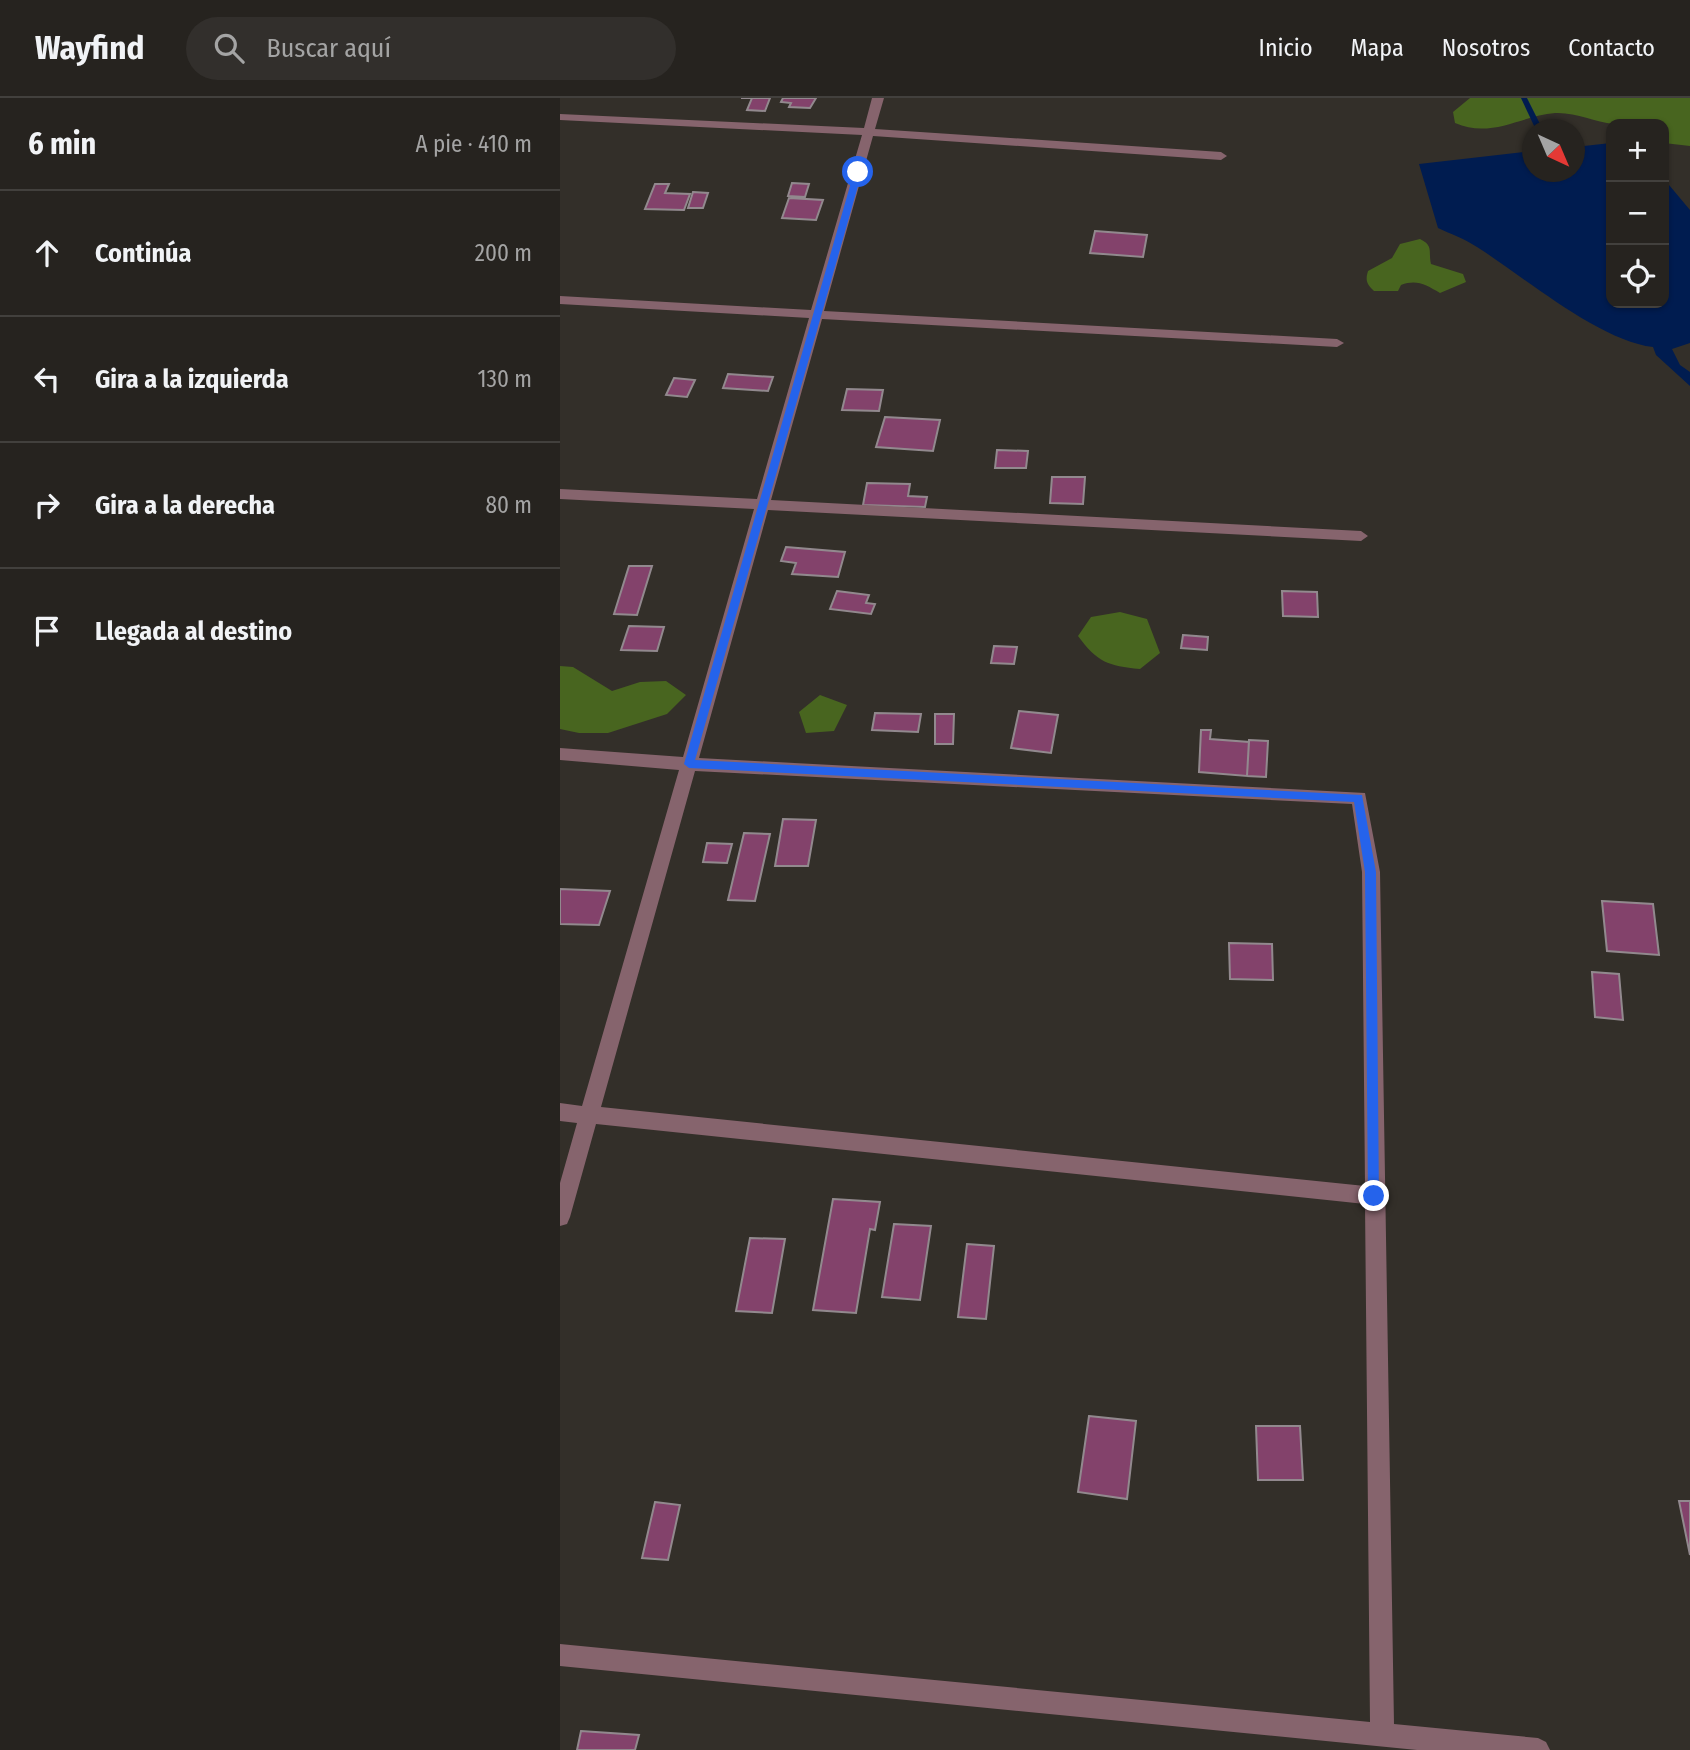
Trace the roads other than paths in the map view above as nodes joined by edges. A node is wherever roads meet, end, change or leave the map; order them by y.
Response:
1 (878, 98) edge
2 (560, 117) edge
3 (868, 132) junction
4 (1221, 156) dead end
5 (560, 300) edge
6 (817, 314) junction
7 (1337, 343) dead end
8 (560, 494) edge
9 (764, 504) junction
10 (1361, 536) dead end
11 (560, 754) edge
12 (689, 764) junction
13 (560, 1112) edge
14 (589, 1114) junction
15 (1374, 1196) junction
16 (560, 1217) edge
17 (560, 1655) edge
18 (1382, 1734) junction
19 (1538, 1750) edge

1 - 3 street
2 - 3 street
3 - 4 street
3 - 6 street
5 - 6 street
6 - 7 street
6 - 9 street
8 - 9 street
9 - 10 street
9 - 12 street
11 - 12 street
12 - 14 street
12 - 15 street
13 - 14 street
14 - 15 street
14 - 16 street
15 - 18 street
17 - 18 street
18 - 19 street

